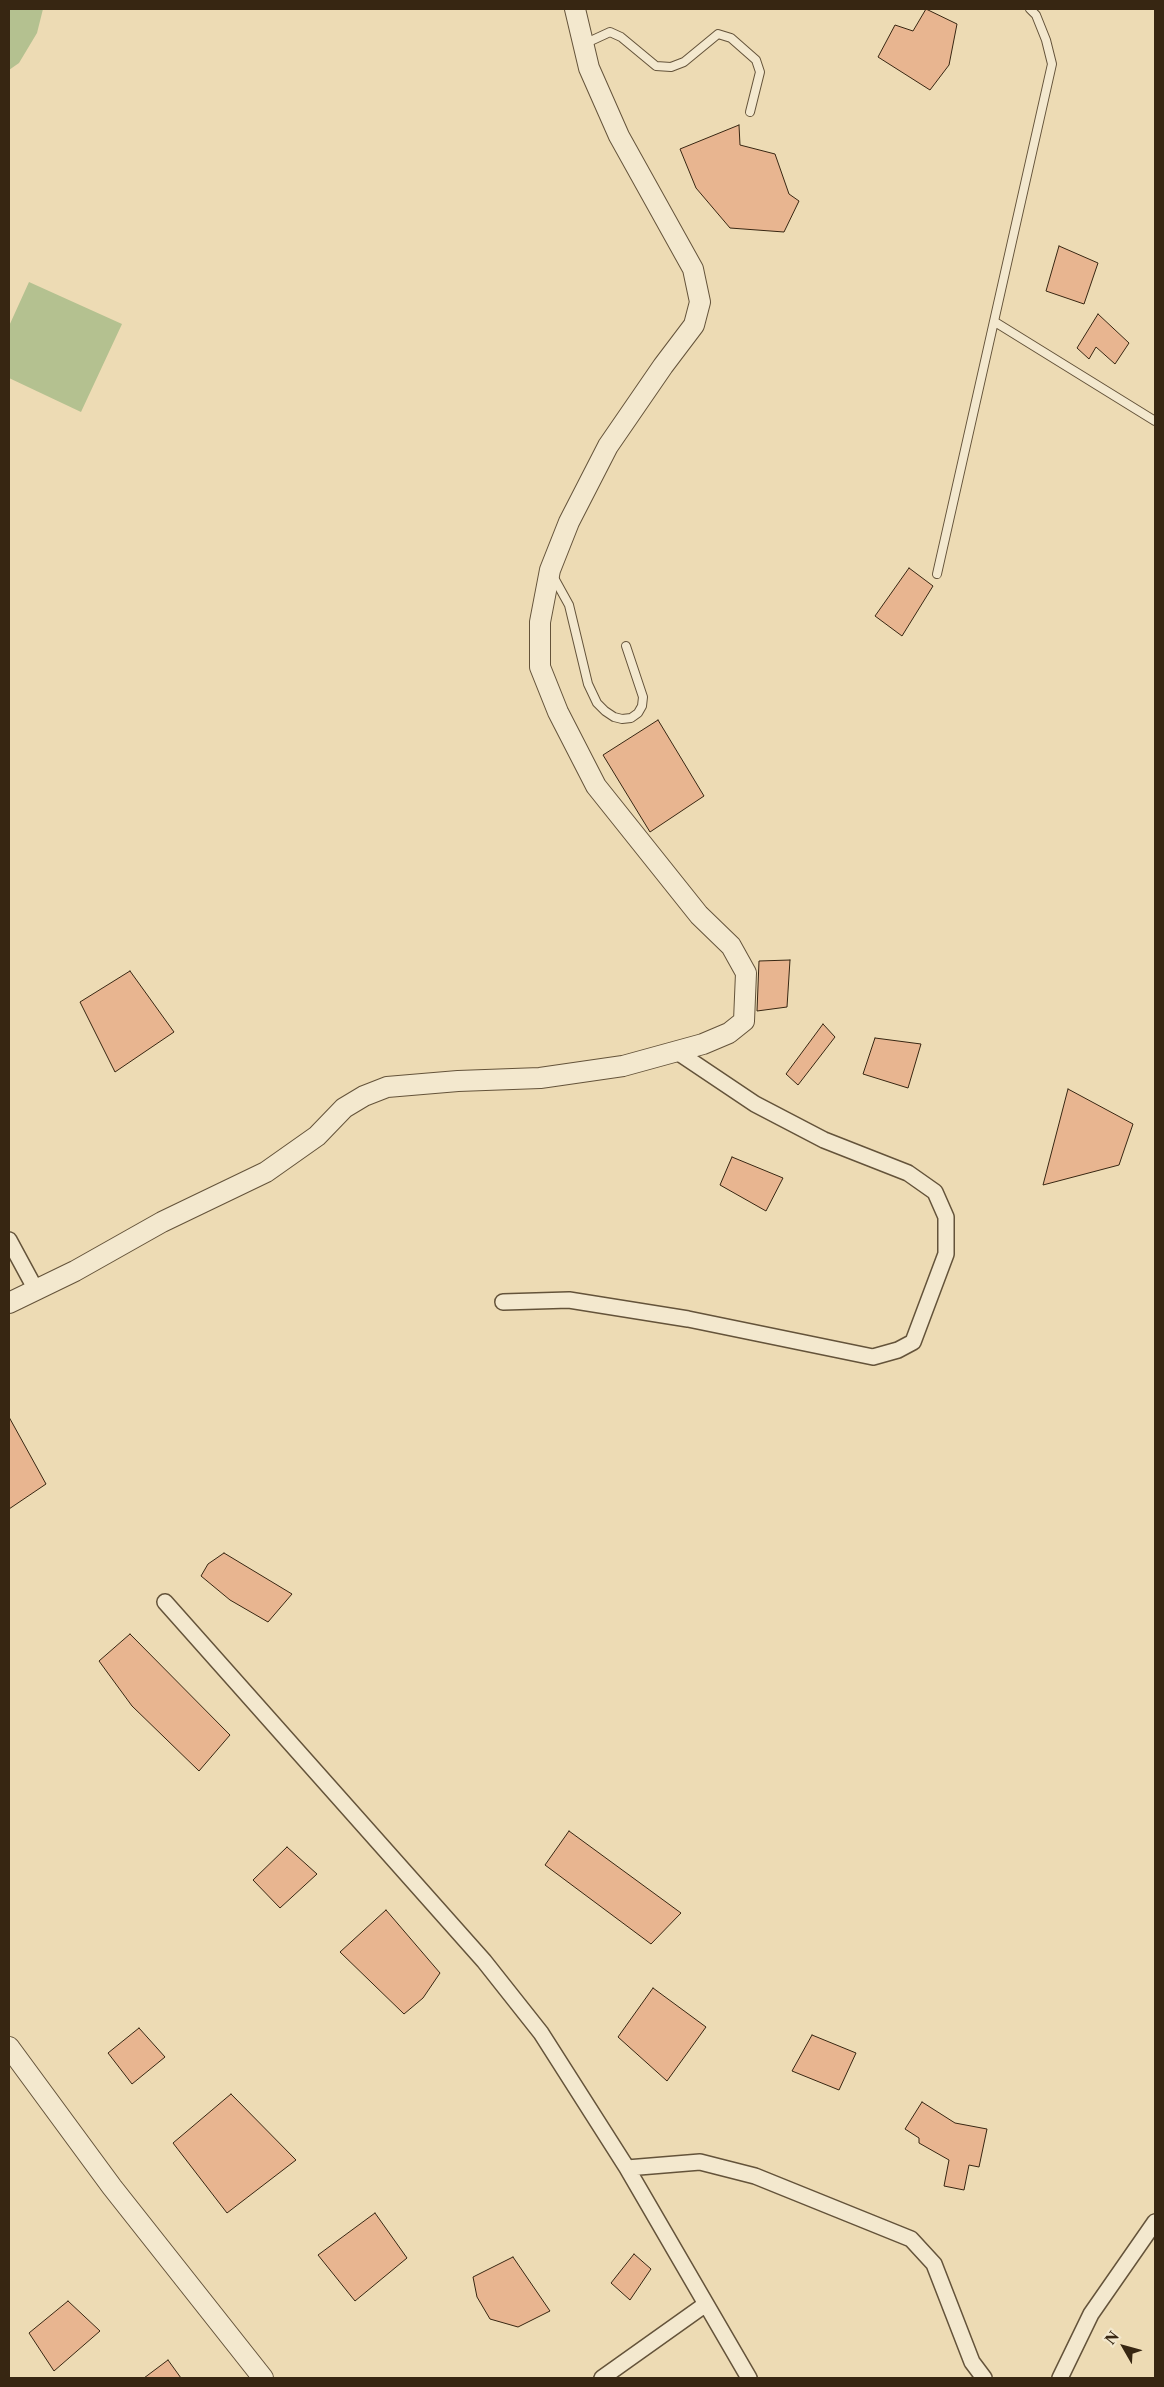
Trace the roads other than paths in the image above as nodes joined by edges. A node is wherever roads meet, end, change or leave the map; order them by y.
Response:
1 (574, 9) edge
2 (1030, 9) edge
3 (583, 44) junction
4 (750, 112) dead end
5 (994, 322) junction
6 (1155, 421) edge
7 (550, 570) junction
8 (937, 574) dead end
9 (626, 646) dead end
10 (676, 1051) junction
11 (9, 1240) edge
12 (36, 1290) junction
13 (503, 1302) dead end
14 (9, 1303) edge
15 (165, 1602) dead end
16 (9, 2047) edge
17 (627, 2168) junction
18 (1155, 2222) edge
19 (706, 2304) junction
20 (264, 2378) edge
21 (602, 2378) edge
22 (749, 2378) edge
23 (984, 2378) edge
24 (1060, 2378) edge

1 - 3 street
2 - 5 lane
3 - 4 lane
3 - 7 street
5 - 6 lane
5 - 8 lane
7 - 9 lane
7 - 10 street
10 - 12 street
10 - 13 street
11 - 12 street
12 - 14 street
15 - 17 street
16 - 20 street
17 - 19 street
17 - 23 street
18 - 24 street
19 - 21 street
19 - 22 street

